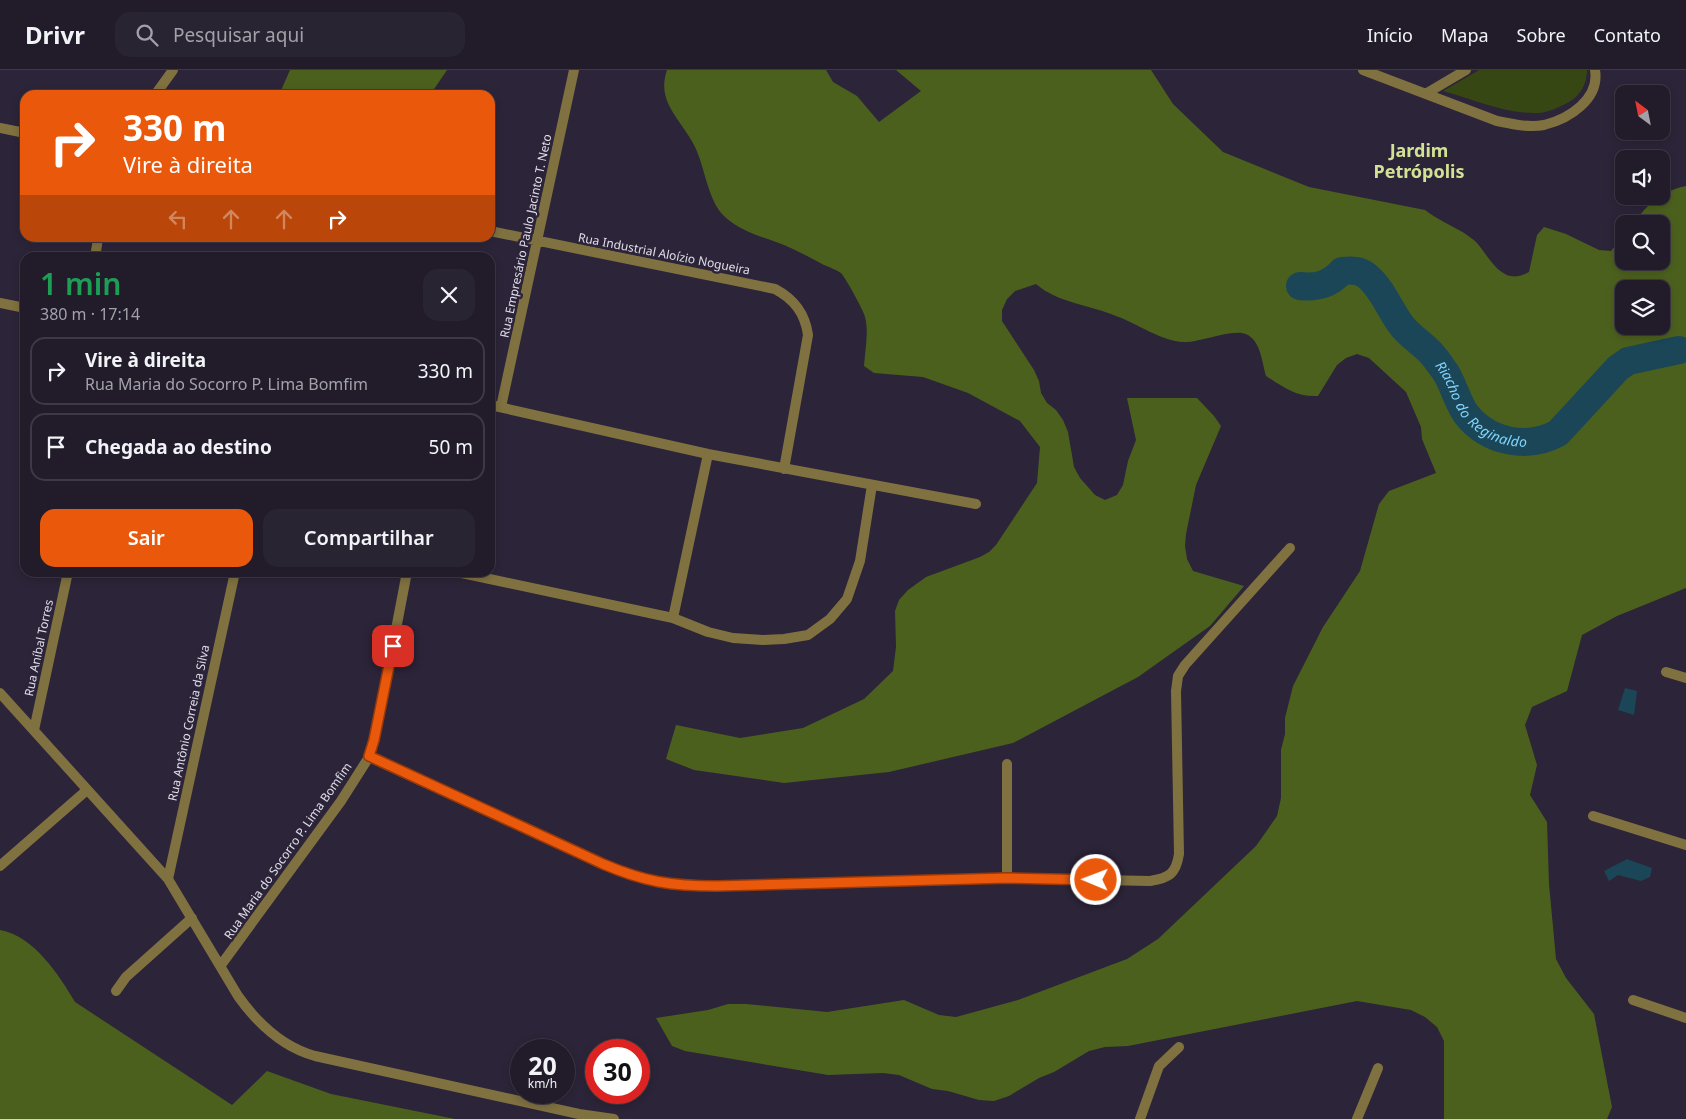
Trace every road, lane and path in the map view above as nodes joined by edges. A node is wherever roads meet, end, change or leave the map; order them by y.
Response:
1 (173, 70) edge
2 (574, 70) edge
3 (1363, 70) edge
4 (1466, 70) edge
5 (1595, 70) edge
6 (159, 90) edge
7 (1427, 93) junction
8 (0, 128) edge
9 (20, 133) edge
10 (495, 232) edge
11 (538, 241) junction
12 (0, 303) edge
13 (20, 307) edge
14 (495, 406) edge
15 (502, 407) junction
16 (708, 454) junction
17 (784, 469) junction
18 (872, 485) junction
19 (976, 504) dead end
20 (1290, 548) dead end
21 (67, 577) edge
22 (234, 577) edge
23 (405, 577) edge
24 (480, 577) edge
25 (673, 618) junction
26 (1666, 672) dead end
27 (1686, 678) edge
28 (0, 693) edge
29 (34, 730) junction
30 (369, 756) junction
31 (1007, 764) dead end
32 (87, 790) junction
33 (1593, 816) dead end
34 (1686, 845) edge
35 (0, 866) edge
36 (1007, 878) junction
37 (168, 879) junction
38 (192, 918) junction
39 (221, 965) junction
40 (116, 991) dead end
41 (1634, 1000) dead end
42 (1686, 1018) edge
43 (1179, 1047) dead end
44 (1378, 1068) dead end
45 (614, 1119) edge
46 (1140, 1119) edge
47 (1357, 1119) edge

1 - 6 street
2 - 11 street, Rua Empresário Paulo Jacinto T. Neto
3 - 7 street
4 - 7 street
5 - 7 street
8 - 9 street
10 - 11 street, Rua Industrial Aloízio Nogueira
11 - 15 street, Rua Empresário Paulo Jacinto T. Neto
11 - 17 street, Rua Industrial Aloízio Nogueira
12 - 13 street
14 - 15 street
15 - 16 street
16 - 17 street
16 - 25 street
17 - 18 street
18 - 19 street
18 - 25 street
20 - 36 street
21 - 29 street, Rua Aníbal Torres
22 - 37 street, Rua Antônio Correia da Silva
23 - 30 street, Rua Maria do Socorro P. Lima Bomfim
24 - 25 street
26 - 27 street
28 - 29 street
29 - 32 street
30 - 36 street
30 - 39 street, Rua Maria do Socorro P. Lima Bomfim
31 - 36 street
32 - 35 street
32 - 37 street
33 - 34 street
37 - 38 street
38 - 39 street
38 - 40 street
39 - 45 street
41 - 42 street
43 - 46 street
44 - 47 street

